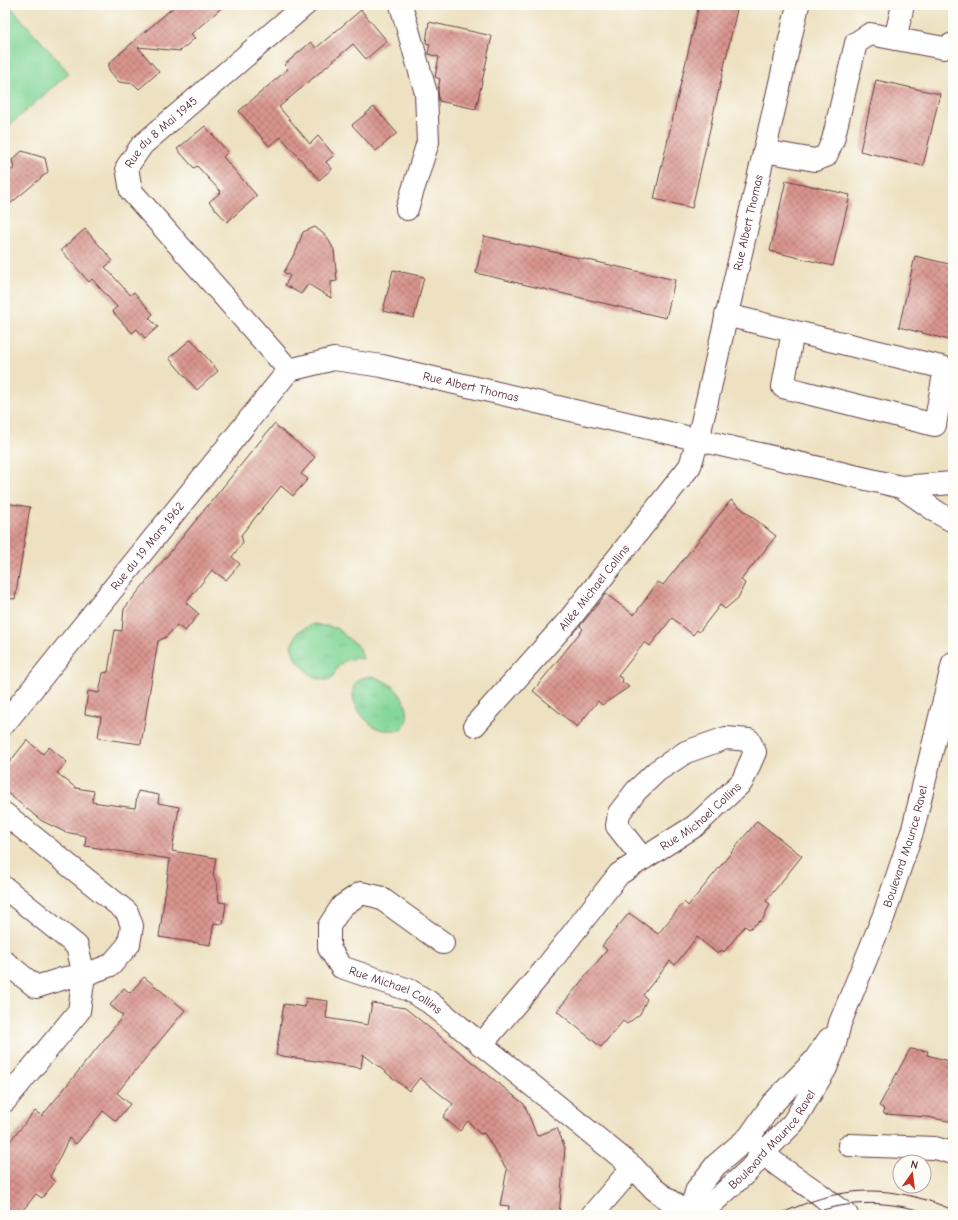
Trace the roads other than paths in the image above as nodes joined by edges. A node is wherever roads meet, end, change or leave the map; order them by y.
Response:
1 (305, 5) edge
2 (401, 5) edge
3 (798, 5) edge
4 (903, 5) edge
5 (895, 39) junction
6 (953, 44) edge
7 (764, 151) junction
8 (407, 209) dead end
9 (726, 315) junction
10 (793, 331) junction
11 (289, 370) junction
12 (698, 440) junction
13 (953, 483) edge
14 (900, 487) junction
15 (953, 521) edge
16 (953, 663) edge
17 (5, 723) edge
18 (475, 725) dead end
19 (5, 814) edge
20 (643, 859) junction
21 (5, 888) edge
22 (443, 944) dead end
23 (5, 962) edge
24 (84, 975) junction
25 (840, 1023) junction
26 (481, 1045) junction
27 (5, 1101) edge
28 (748, 1137) junction
29 (849, 1145) dead end
30 (763, 1153) junction
31 (953, 1153) edge
32 (634, 1167) junction
33 (592, 1215) edge
34 (689, 1215) edge
35 (847, 1215) edge

1 - 11 street, Rue du 8 Mai 1945
2 - 8 street
3 - 7 street, Rue Albert Thomas
4 - 5 street
5 - 6 street
5 - 7 street
7 - 9 street, Rue Albert Thomas
9 - 10 street
9 - 12 street, Rue Albert Thomas
10 - 10 street
11 - 12 street, Rue Albert Thomas
11 - 17 street, Rue du 19 Mars 1962
12 - 14 street, Rue Albert Thomas
12 - 18 street, Allée Michael Collins
13 - 14 street
14 - 15 street, Rue Albert Thomas
16 - 25 street, Boulevard Maurice Ravel
19 - 24 street
20 - 20 street, Rue Michael Collins
20 - 26 street, Rue Michael Collins
21 - 24 street
22 - 26 street, Rue Michael Collins
23 - 24 street
24 - 27 street
25 - 28 street, Boulevard Maurice Ravel
25 - 30 street, Boulevard Maurice Ravel
26 - 32 street, Rue Michael Collins
28 - 30 street
28 - 30 street, Boulevard Maurice Ravel
29 - 31 street
30 - 35 street
32 - 33 street
32 - 34 street, Rue Michael Collins

